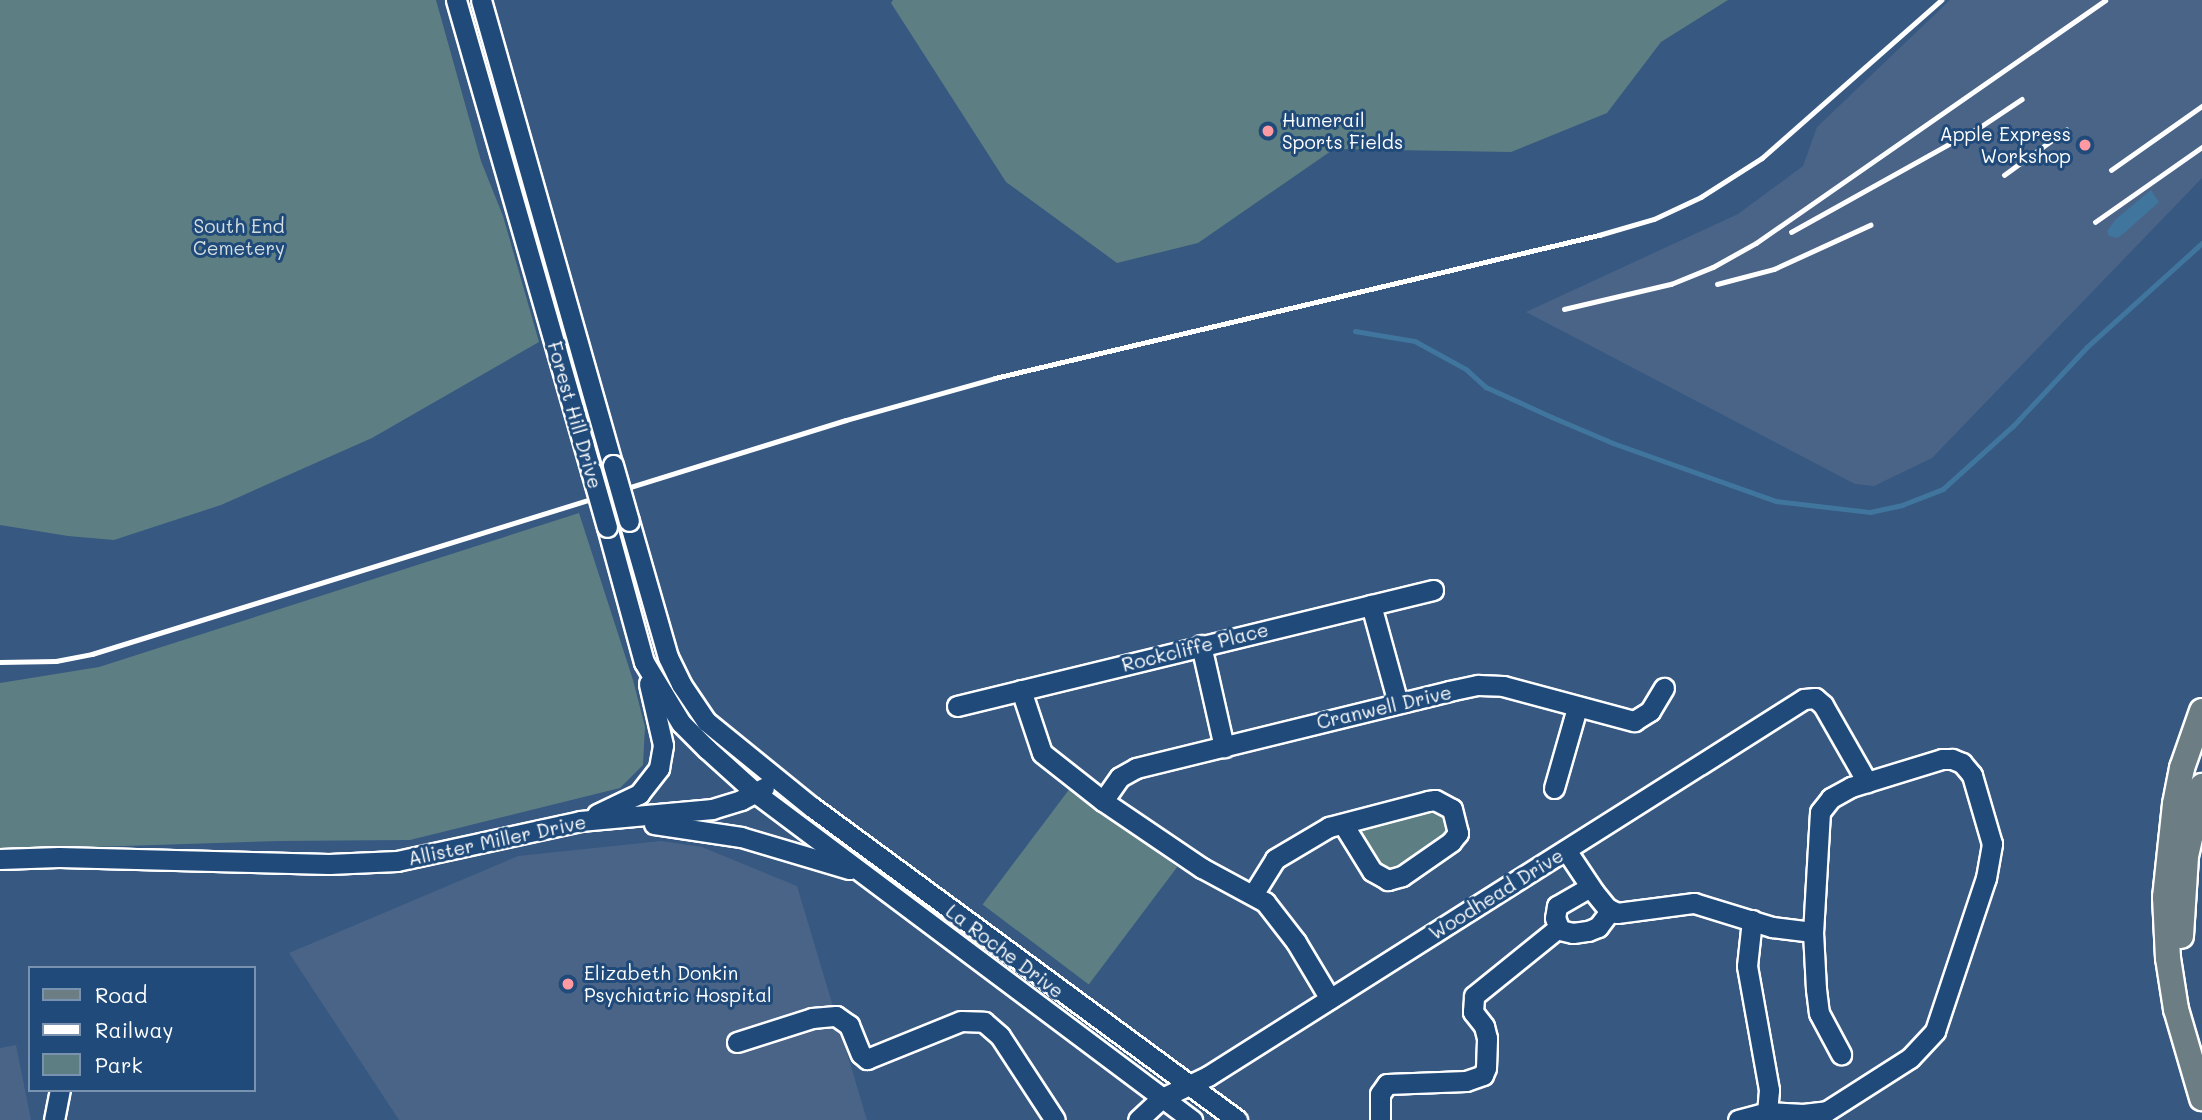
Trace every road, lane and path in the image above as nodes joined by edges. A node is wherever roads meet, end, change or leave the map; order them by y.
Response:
1 (456, 0) edge
2 (481, 0) edge
3 (1433, 590) dead end
4 (1371, 605) junction
5 (1201, 645) junction
6 (644, 662) junction
7 (1664, 688) dead end
8 (1020, 690) junction
9 (1398, 703) junction
10 (957, 706) dead end
11 (1577, 708) junction
12 (2202, 711) edge
13 (1224, 747) junction
14 (776, 779) junction
15 (1867, 782) junction
16 (2202, 786) edge
17 (1554, 788) dead end
18 (757, 794) junction
19 (1103, 801) junction
20 (584, 820) junction
21 (1343, 824) junction
22 (1566, 850) junction
23 (0, 859) edge
24 (866, 875) junction
25 (1590, 887) junction
26 (1254, 893) junction
27 (1611, 910) junction
28 (1752, 920) junction
29 (1558, 928) junction
30 (1813, 932) junction
31 (1330, 999) junction
32 (737, 1042) dead end
33 (1841, 1054) dead end
34 (2202, 1065) edge
35 (1191, 1084) junction
36 (60, 1092) edge
37 (1162, 1098) junction
38 (2202, 1098) edge
39 (1767, 1112) junction
40 (54, 1120) edge
41 (1055, 1120) edge
42 (1138, 1120) edge
43 (1192, 1120) edge
44 (1237, 1120) edge
45 (1380, 1120) edge
46 (1738, 1120) edge

1 - 6 street, Forest Hill Drive, bridge
2 - 14 street, Forest Hill Drive, bridge
3 - 4 street, Rockcliffe Place
4 - 5 street, Rockcliffe Place
4 - 9 street
5 - 8 street, Rockcliffe Place
5 - 13 street
6 - 18 street, Forest Hill Drive
6 - 20 street
7 - 11 street, Cranwell Drive
8 - 10 street, Rockcliffe Place
8 - 19 street
9 - 11 street, Cranwell Drive
9 - 13 street, Cranwell Drive
11 - 17 street
12 - 38 main road
13 - 19 street, Cranwell Drive
14 - 18 street, Allister Miller Drive
14 - 35 street, La Roche Drive
15 - 22 street, Woodhead Drive
15 - 30 street
15 - 39 street
16 - 34 main road
18 - 20 street, Allister Miller Drive
18 - 24 street, La Roche Drive
19 - 26 street
20 - 23 street, Allister Miller Drive
20 - 24 street
21 - 21 street
21 - 26 street
22 - 25 street
22 - 31 street, Woodhead Drive
24 - 37 street, La Roche Drive
25 - 27 street
25 - 29 street
26 - 31 street
27 - 28 street
27 - 29 street
28 - 30 street
28 - 39 street
29 - 45 street
30 - 33 street
31 - 35 street, Woodhead Drive
32 - 41 street
35 - 37 street
35 - 44 street, La Roche Drive
36 - 40 street
37 - 42 street
37 - 43 street, La Roche Drive
39 - 46 street

